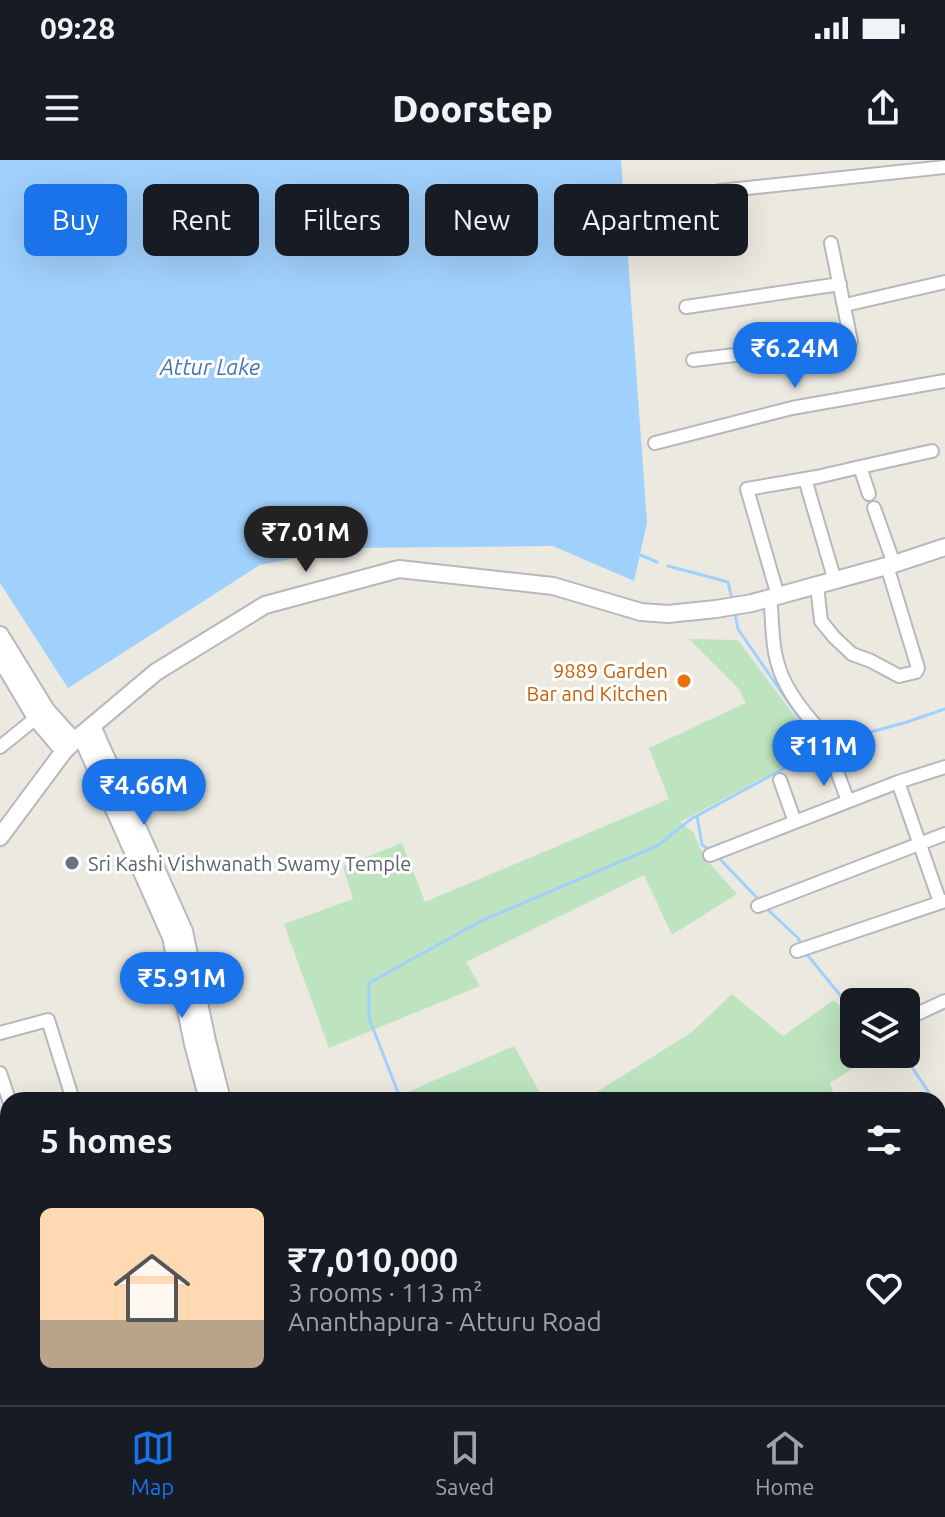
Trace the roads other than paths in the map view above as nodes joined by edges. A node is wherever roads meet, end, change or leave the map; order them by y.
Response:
1 (945, 167) edge
2 (748, 188) edge
3 (831, 243) dead end
4 (945, 282) edge
5 (840, 284) junction
6 (845, 305) junction
7 (686, 307) dead end
8 (693, 360) dead end
9 (945, 381) edge
10 (655, 443) dead end
11 (932, 451) dead end
12 (860, 467) junction
13 (805, 479) junction
14 (869, 494) dead end
15 (874, 508) dead end
16 (945, 547) edge
17 (890, 565) junction
18 (835, 581) junction
19 (817, 586) junction
20 (774, 597) junction
21 (0, 635) edge
22 (3, 668) edge
23 (36, 718) junction
24 (820, 730) dead end
25 (78, 738) junction
26 (0, 747) edge
27 (833, 761) dead end
28 (945, 767) edge
29 (780, 780) dead end
30 (898, 782) junction
31 (848, 801) junction
32 (795, 822) junction
33 (945, 834) edge
34 (0, 837) edge
35 (919, 844) junction
36 (710, 855) dead end
37 (942, 902) edge
38 (758, 906) dead end
39 (797, 951) dead end
40 (945, 1001) edge
41 (920, 1013) edge
42 (0, 1033) edge
43 (0, 1073) edge
44 (6, 1092) edge
45 (70, 1092) edge
46 (206, 1092) edge
47 (220, 1092) edge

1 - 2 street
3 - 5 street
4 - 6 street
5 - 6 street
5 - 7 street
6 - 8 street
9 - 10 street
11 - 12 street
12 - 13 street
12 - 14 street
13 - 18 street
13 - 20 street
15 - 17 street
16 - 17 street
17 - 18 street
17 - 19 street
18 - 19 street
19 - 20 street
20 - 24 street
20 - 25 street
21 - 25 street
22 - 23 street
23 - 25 street
23 - 26 street
25 - 34 street
25 - 46 street
25 - 47 street
27 - 31 street
28 - 30 street
29 - 32 street
30 - 31 street
30 - 35 street
31 - 32 street
32 - 36 street
33 - 35 street
35 - 37 street
35 - 38 street
37 - 39 street
40 - 41 street
42 - 45 street
43 - 44 street

